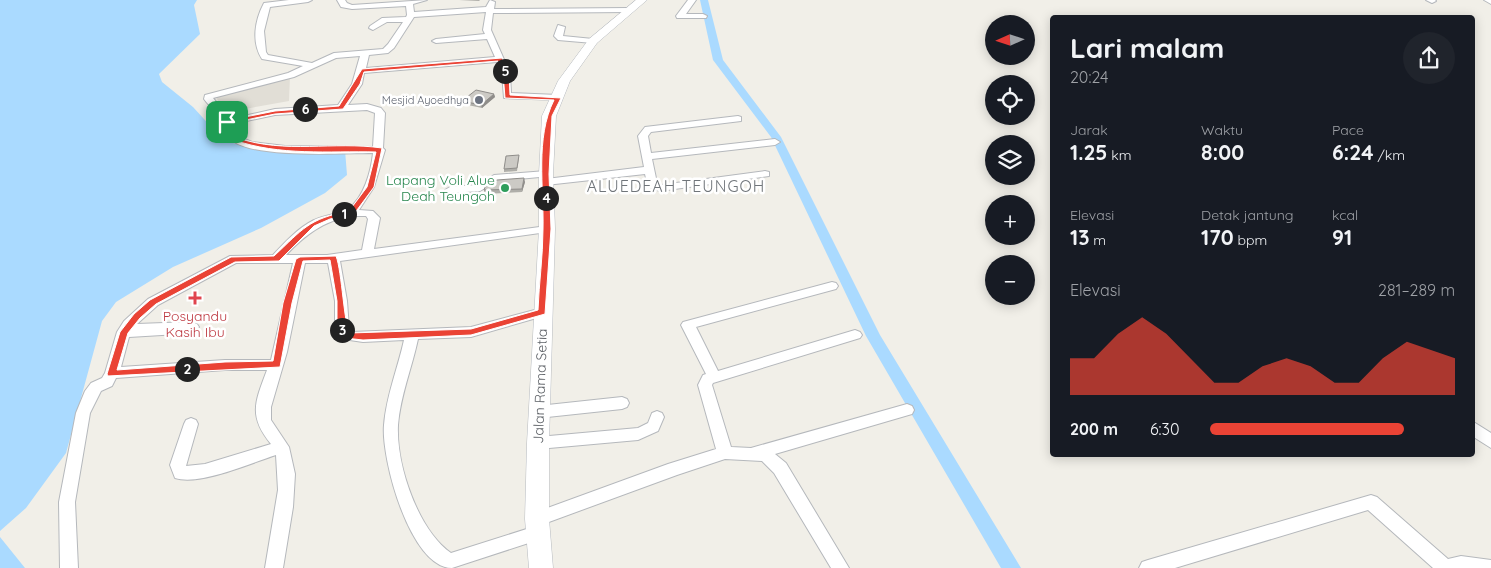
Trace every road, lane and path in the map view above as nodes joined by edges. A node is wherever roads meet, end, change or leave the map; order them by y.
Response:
1 (308, 0) edge
2 (341, 0) edge
3 (423, 0) edge
4 (692, 0) edge
5 (273, 1) edge
6 (387, 2) edge
7 (409, 3) junction
8 (636, 5) edge
9 (490, 7) edge
10 (703, 16) dead end
11 (410, 17) junction
12 (561, 27) dead end
13 (373, 28) dead end
14 (489, 36) junction
15 (436, 41) dead end
16 (593, 41) junction
17 (365, 54) junction
18 (500, 60) junction
19 (312, 65) junction
20 (362, 71) junction
21 (558, 98) junction
22 (340, 108) junction
23 (738, 118) dead end
24 (227, 122) junction
25 (775, 142) dead end
26 (380, 150) junction
27 (646, 156) junction
28 (648, 170) junction
29 (765, 174) dead end
30 (546, 178) junction
31 (450, 190) dead end
32 (351, 213) junction
33 (547, 229) junction
34 (367, 254) junction
35 (333, 258) junction
36 (276, 259) junction
37 (300, 259) junction
38 (832, 286) dead end
39 (542, 312) junction
40 (412, 334) junction
41 (855, 335) dead end
42 (276, 364) junction
43 (112, 374) junction
44 (714, 378) junction
45 (622, 403) dead end
46 (907, 410) dead end
47 (538, 412) junction
48 (657, 417) dead end
49 (191, 424) dead end
50 (1475, 429) edge
51 (1491, 442) edge
52 (538, 443) junction
53 (281, 447) junction
54 (725, 453) junction
55 (750, 454) junction
56 (538, 526) junction
57 (447, 564) edge
58 (69, 568) edge
59 (274, 568) edge
60 (541, 568) edge
61 (840, 568) edge
62 (1148, 568) edge
63 (1443, 568) edge
64 (1491, 568) edge

1 - 5 street
2 - 6 street
3 - 7 street
4 - 10 street
5 - 19 street
6 - 7 street
7 - 11 street
8 - 9 street
8 - 16 street, Jalan Rama Setia
9 - 11 street
9 - 14 street
11 - 13 street
11 - 17 street
12 - 16 street
14 - 15 street
14 - 18 street
16 - 21 street, Jalan Rama Setia
17 - 19 street
17 - 20 street
18 - 20 street
18 - 21 street
19 - 24 street
20 - 22 street
21 - 30 street, Jalan Rama Setia
22 - 24 street
22 - 26 street
23 - 27 street
24 - 26 street
25 - 27 street
26 - 32 street
27 - 28 street
28 - 29 street
28 - 30 street
30 - 31 street
30 - 33 street, Jalan Rama Setia
32 - 34 street
32 - 36 street
33 - 34 street
33 - 39 street, Jalan Rama Setia
34 - 35 street
35 - 37 street
35 - 40 street
36 - 37 street
36 - 43 street
37 - 42 street
38 - 44 street
39 - 40 street
39 - 47 street, Jalan Rama Setia
40 - 57 street
41 - 44 street
42 - 43 street
42 - 53 street
43 - 58 street
44 - 54 street
45 - 47 street
46 - 55 street
47 - 52 street, Jalan Rama Setia
48 - 52 street
49 - 53 street
50 - 51 street
52 - 56 street, Jalan Rama Setia
53 - 59 street
54 - 55 street
54 - 56 street
55 - 61 street
56 - 57 street
56 - 60 street, Jalan Rama Setia
62 - 63 street
63 - 64 street

